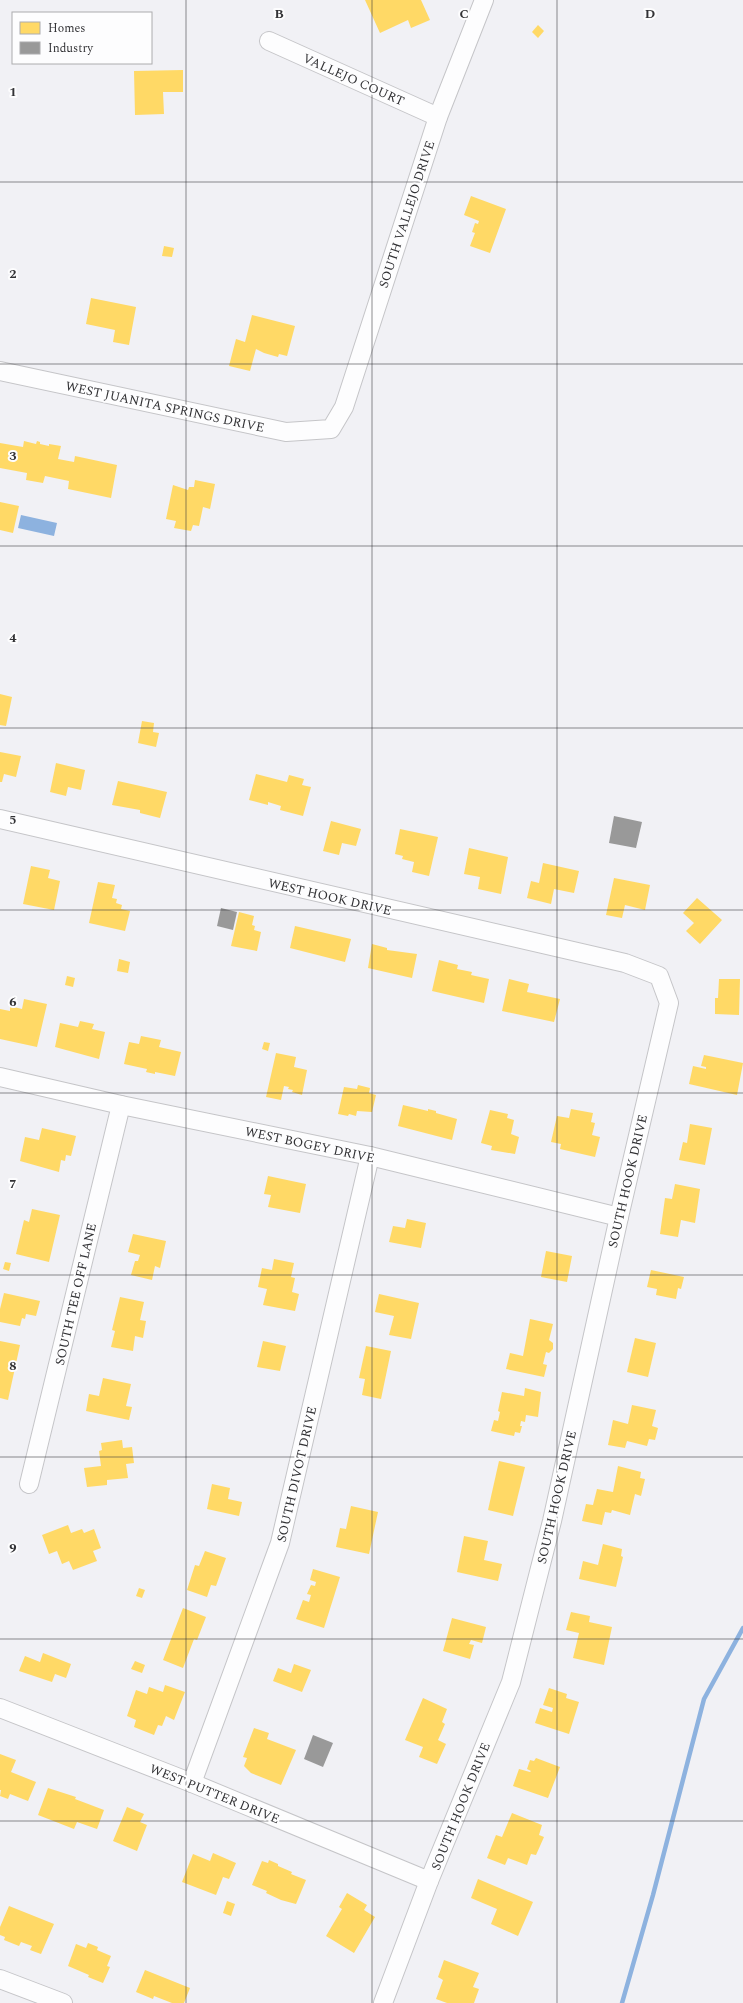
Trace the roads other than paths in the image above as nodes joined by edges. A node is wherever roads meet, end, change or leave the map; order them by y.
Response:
1 (484, 0) edge
2 (269, 41) dead end
3 (438, 117) junction
4 (0, 371) edge
5 (331, 429) joint
6 (0, 819) edge
7 (659, 976) joint
8 (0, 1077) edge
9 (121, 1105) junction
10 (370, 1156) junction
11 (619, 1217) junction
12 (29, 1484) dead end
13 (0, 1708) edge
14 (192, 1783) junction
15 (429, 1881) junction
16 (0, 1979) edge
17 (63, 2003) edge
18 (383, 2003) edge

1 - 3 street, SOUTH VALLEJO DRIVE
2 - 3 street, VALLEJO COURT
3 - 5 street, SOUTH VALLEJO DRIVE
4 - 5 street, WEST JUANITA SPRINGS DRIVE
6 - 7 street, WEST HOOK DRIVE
7 - 11 street, SOUTH HOOK DRIVE
8 - 9 street, WEST BOGEY DRIVE
9 - 10 street, WEST BOGEY DRIVE
9 - 12 street, SOUTH TEE OFF LANE
10 - 11 street, WEST BOGEY DRIVE
10 - 14 street, SOUTH DIVOT DRIVE
11 - 15 street, SOUTH HOOK DRIVE
13 - 14 street, WEST PUTTER DRIVE
14 - 15 street, WEST PUTTER DRIVE
15 - 18 street, SOUTH HOOK DRIVE
16 - 17 street

